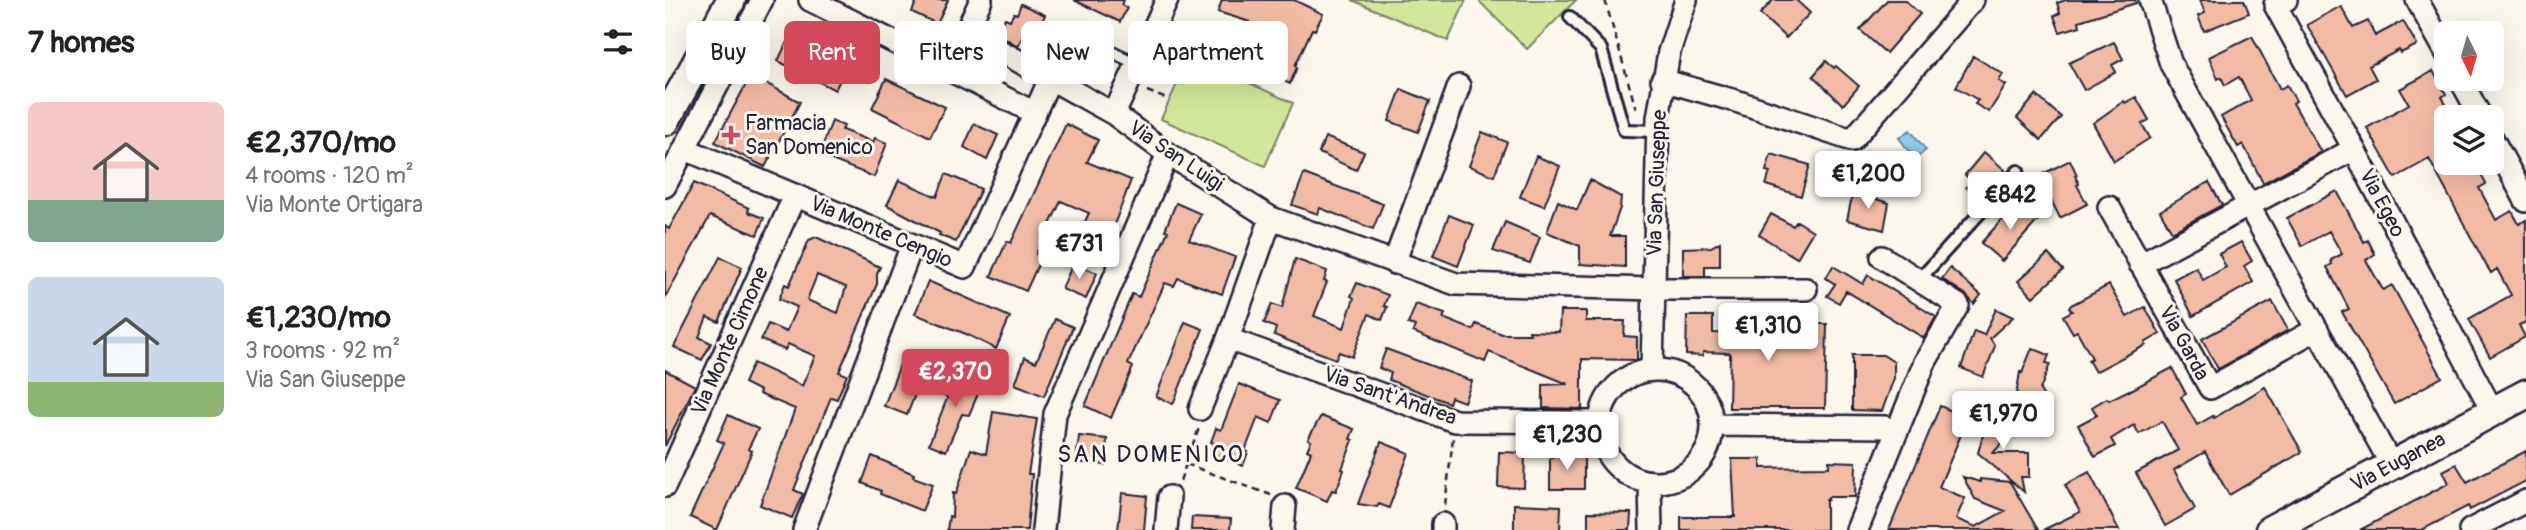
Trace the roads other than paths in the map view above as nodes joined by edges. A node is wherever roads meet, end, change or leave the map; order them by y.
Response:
1 (731, 0) edge
2 (762, 0) edge
3 (810, 0) edge
4 (981, 0) edge
5 (1167, 0) edge
6 (1686, 0) edge
7 (1973, 0) edge
8 (2150, 0) edge
9 (2286, 0) edge
10 (2417, 0) edge
11 (1570, 16) dead end
12 (971, 21) edge
13 (1157, 21) edge
14 (2434, 31) edge
15 (894, 42) edge
16 (1114, 54) edge
17 (1128, 69) edge
18 (1663, 80) junction
19 (1128, 82) edge
20 (975, 84) edge
21 (1041, 84) edge
22 (1061, 84) edge
23 (1459, 86) dead end
24 (1035, 113) junction
25 (1114, 114) junction
26 (665, 121) edge
27 (1657, 131) junction
28 (685, 149) junction
29 (2354, 149) junction
30 (1168, 154) junction
31 (2504, 160) edge
32 (2018, 171) dead end
33 (665, 186) edge
34 (795, 195) junction
35 (2526, 201) edge
36 (2249, 205) junction
37 (2109, 206) dead end
38 (1271, 218) junction
39 (912, 245) junction
40 (1882, 257) dead end
41 (1394, 263) junction
42 (2140, 264) junction
43 (1919, 280) junction
44 (1655, 289) junction
45 (1806, 289) dead end
46 (2317, 329) junction
47 (1228, 339) junction
48 (1652, 370) junction
49 (2526, 394) edge
50 (1200, 409) road end
51 (2493, 412) junction
52 (1600, 422) junction
53 (1713, 425) junction
54 (1897, 432) junction
55 (2392, 466) junction
56 (1650, 482) junction
57 (665, 486) edge
58 (1169, 496) road end
59 (2526, 502) edge
60 (1285, 506) road end
61 (804, 530) edge
62 (1043, 530) edge
63 (1166, 530) edge
64 (1283, 530) edge
65 (1651, 530) edge
66 (1857, 530) edge
67 (2270, 530) edge
68 (2470, 530) edge

1 - 26 street
2 - 28 street
3 - 15 street
4 - 12 street
5 - 13 street
6 - 18 street, Via San Giuseppe
7 - 18 street
8 - 36 street
9 - 29 street, Via Egeo
10 - 14 street
11 - 27 lane
16 - 17 lane
18 - 27 street, Via San Giuseppe
19 - 25 street
20 - 24 street
21 - 24 street, Via Monte Cengio
22 - 25 street, Via San Luigi
23 - 41 street
24 - 39 street, Via Monte Cengio
25 - 30 street, Via San Luigi
27 - 44 street, Via San Giuseppe
28 - 33 street
28 - 34 street, Via Monte Cengio
29 - 36 street
29 - 51 street, Via Egeo
30 - 38 street, Via San Luigi
30 - 62 street
31 - 35 street
32 - 43 lane
34 - 39 street, Via Monte Cengio
34 - 57 street, Via Monte Cimone
36 - 42 street
36 - 46 street
37 - 42 street, Via Garda
38 - 41 street, Via San Luigi
38 - 47 street
39 - 61 street
40 - 43 street
41 - 44 street, Via San Luigi
42 - 46 street, Via Garda
43 - 54 street
44 - 45 street, Via San Luigi
44 - 48 street, Via San Giuseppe
46 - 55 street
47 - 50 street
47 - 52 street, Via Sant'Andrea
48 - 52 street
48 - 53 street
49 - 51 street, Via Euganea
51 - 55 street, Via Euganea
52 - 56 street
53 - 54 street
53 - 56 street
54 - 66 street
55 - 67 street, Via Euganea
56 - 65 street
58 - 63 street
59 - 68 street
60 - 64 street

